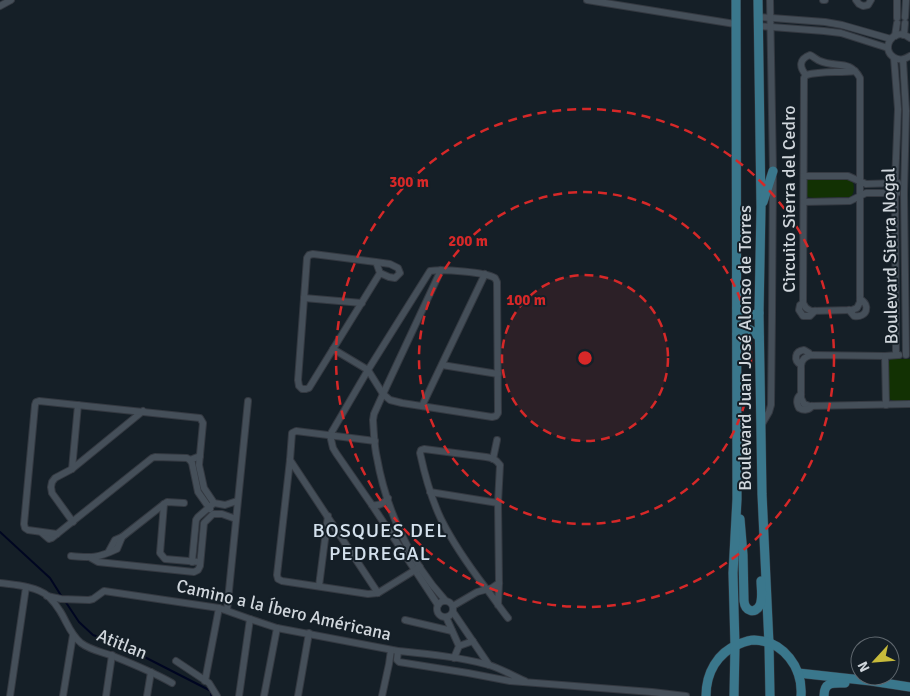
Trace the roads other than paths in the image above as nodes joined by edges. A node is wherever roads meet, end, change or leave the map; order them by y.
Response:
1 (11, 0) edge
2 (588, 0) edge
3 (736, 0) edge
4 (758, 0) edge
5 (770, 0) edge
6 (856, 0) edge
7 (871, 0) edge
8 (897, 0) edge
9 (906, 0) edge
10 (0, 6) edge
11 (770, 18) junction
12 (758, 21) junction
13 (735, 24) junction
14 (770, 27) junction
15 (893, 37) junction
16 (907, 37) edge
17 (888, 48) junction
18 (908, 57) edge
19 (894, 58) junction
20 (855, 71) junction
21 (806, 75) junction
22 (772, 171) junction
23 (804, 176) junction
24 (860, 180) junction
25 (895, 184) junction
26 (904, 184) junction
27 (895, 193) junction
28 (904, 193) junction
29 (859, 196) junction
30 (804, 202) junction
31 (761, 207) junction
32 (376, 262) junction
33 (896, 267) junction
34 (907, 267) edge
35 (441, 270) junction
36 (380, 273) junction
37 (485, 274) junction
38 (907, 276) edge
39 (896, 277) junction
40 (304, 298) junction
41 (362, 303) junction
42 (737, 308) junction
43 (407, 310) junction
44 (759, 313) junction
45 (419, 316) junction
46 (896, 316) junction
47 (906, 316) junction
48 (896, 330) junction
49 (906, 330) junction
50 (737, 334) junction
51 (759, 337) junction
52 (334, 350) junction
53 (896, 355) junction
54 (908, 355) edge
55 (885, 356) junction
56 (442, 365) junction
57 (368, 370) junction
58 (498, 374) junction
59 (383, 394) junction
60 (248, 401) dead end
61 (910, 404) edge
62 (78, 405) junction
63 (886, 405) junction
64 (422, 406) junction
65 (143, 411) junction
66 (760, 427) junction
67 (330, 435) junction
68 (497, 440) dead end
69 (375, 441) junction
70 (200, 456) junction
71 (493, 458) junction
72 (190, 460) junction
73 (290, 460) junction
74 (72, 469) junction
75 (430, 492) junction
76 (388, 498) junction
77 (737, 499) junction
78 (237, 501) junction
79 (498, 502) junction
80 (184, 503) dead end
81 (214, 503) junction
82 (164, 504) junction
83 (372, 505) junction
84 (208, 508) junction
85 (392, 509) junction
86 (213, 514) junction
87 (328, 516) junction
88 (381, 518) junction
89 (236, 519) junction
90 (73, 522) junction
91 (764, 537) junction
92 (106, 553) junction
93 (71, 556) dead end
94 (91, 558) junction
95 (192, 562) junction
96 (200, 562) junction
97 (103, 563) junction
98 (417, 568) junction
99 (479, 579) junction
100 (0, 583) edge
101 (499, 583) junction
102 (319, 586) junction
103 (26, 587) junction
104 (487, 589) junction
105 (378, 593) junction
106 (48, 596) junction
107 (62, 599) junction
108 (438, 604) junction
109 (450, 605) junction
110 (498, 605) junction
111 (219, 608) junction
112 (227, 610) junction
113 (60, 611) junction
114 (442, 616) junction
115 (508, 618) dead end
116 (250, 619) junction
117 (405, 620) dead end
118 (433, 627) junction
119 (277, 628) junction
120 (452, 631) junction
121 (309, 633) junction
122 (73, 635) junction
123 (473, 640) junction
124 (769, 644) junction
125 (459, 646) junction
126 (735, 646) junction
127 (394, 650) junction
128 (112, 656) junction
129 (454, 658) junction
130 (176, 662) dead end
131 (489, 665) junction
132 (151, 672) junction
133 (798, 673) junction
134 (850, 679) edge
135 (206, 681) junction
136 (172, 682) dead end
137 (525, 682) junction
138 (850, 682) edge
139 (10, 696) edge
140 (63, 696) edge
141 (106, 696) edge
142 (147, 696) edge
143 (218, 696) edge
144 (239, 696) edge
145 (264, 696) edge
146 (298, 696) edge
147 (382, 696) edge
148 (682, 696) edge
149 (706, 696) edge
150 (734, 696) edge
151 (770, 696) edge
152 (801, 696) edge
153 (824, 696) edge

1 - 10 street
2 - 13 street
3 - 13 main road, Boulevard Juan José Alonso de Torres
4 - 12 main road, Boulevard Juan José Alonso de Torres
5 - 11 street
6 - 7 street
8 - 15 street
9 - 16 street
11 - 12 street
11 - 14 street
11 - 15 street
12 - 14 street
12 - 31 main road, Boulevard Juan José Alonso de Torres
13 - 42 main road, Boulevard Juan José Alonso de Torres
14 - 17 street
14 - 22 street
15 - 16 street
15 - 17 street
17 - 19 street
18 - 19 street
18 - 26 street, Boulevard Sierra Nogal
19 - 25 street, Boulevard Sierra Nogal
20 - 21 street
20 - 21 street, Circuito Sierra del Cedro
20 - 24 street, Circuito Sierra del Cedro
21 - 23 street, Circuito Sierra del Cedro
22 - 31 main road
22 - 66 street
23 - 24 street
23 - 30 street, Circuito Sierra del Cedro
24 - 25 street
24 - 29 street, Circuito Sierra del Cedro
25 - 26 street
25 - 27 street, Boulevard Sierra Nogal
26 - 28 street, Boulevard Sierra Nogal
27 - 28 street
27 - 29 street
27 - 33 street, Boulevard Sierra Nogal
28 - 34 street, Boulevard Sierra Nogal
29 - 30 street
29 - 30 street, Circuito Sierra del Cedro
31 - 44 main road, Boulevard Juan José Alonso de Torres
32 - 36 street
32 - 36 street
32 - 40 street
33 - 34 street
33 - 39 street, Boulevard Sierra Nogal
34 - 38 street, Boulevard Sierra Nogal
35 - 37 street
35 - 43 street
35 - 45 street
36 - 41 street
37 - 56 street
37 - 58 street
38 - 39 street
38 - 47 street, Boulevard Sierra Nogal
39 - 46 street, Boulevard Sierra Nogal
40 - 41 street
40 - 52 street
41 - 52 street
42 - 44 main road
42 - 50 main road, Boulevard Juan José Alonso de Torres
43 - 45 street
43 - 57 street
44 - 51 main road, Boulevard Juan José Alonso de Torres
45 - 59 street
46 - 47 street
46 - 48 street, Boulevard Sierra Nogal
47 - 49 street, Boulevard Sierra Nogal
48 - 49 street
48 - 53 street, Boulevard Sierra Nogal
49 - 54 street, Boulevard Sierra Nogal
50 - 51 main road
50 - 77 main road, Boulevard Juan José Alonso de Torres
51 - 66 main road, Boulevard Juan José Alonso de Torres
52 - 57 street
53 - 54 street, Boulevard Sierra Nogal
53 - 55 street
55 - 63 street
55 - 63 street
56 - 58 street
56 - 64 street
57 - 59 street
57 - 67 street
58 - 64 street
59 - 64 street
59 - 69 street
60 - 78 street
61 - 63 street
62 - 65 street
62 - 74 street
62 - 90 street
65 - 70 street
65 - 74 street
66 - 91 main road, Boulevard Juan José Alonso de Torres
67 - 69 street
67 - 73 street
67 - 83 street
68 - 71 street
69 - 76 street
70 - 72 street
70 - 81 street
71 - 75 street
71 - 79 street
72 - 84 street
72 - 90 street
73 - 87 street
73 - 102 street
74 - 90 street
75 - 79 street
75 - 99 street
76 - 83 street
76 - 85 street
77 - 91 main road
77 - 126 main road, Boulevard Juan José Alonso de Torres
78 - 81 street
78 - 89 street
79 - 101 street
80 - 82 street
81 - 84 street
82 - 92 street
82 - 95 street
83 - 88 street
84 - 86 street
84 - 95 street
85 - 88 street
85 - 98 street
86 - 89 street
86 - 96 street
87 - 102 street
87 - 105 street
88 - 98 street
89 - 112 street
91 - 124 main road, Boulevard Juan José Alonso de Torres
92 - 94 street
92 - 97 street
93 - 94 street
94 - 97 street
95 - 96 street
96 - 97 street
98 - 105 street
98 - 108 street
98 - 109 street
99 - 104 street
99 - 109 street
100 - 103 street, Atitlan
101 - 104 street
101 - 110 street
102 - 105 street
103 - 106 street, Atitlan
103 - 139 street
104 - 109 street
104 - 110 street
106 - 107 street, Camino a la Íbero Américana
106 - 113 street, Atitlan
107 - 111 street, Camino a la Íbero Américana
107 - 113 street
108 - 109 street
108 - 114 street
109 - 114 street
109 - 123 street
110 - 115 street
111 - 112 street, Camino a la Íbero Américana
111 - 135 street
112 - 116 street, Camino a la Íbero Américana
113 - 122 street, Atitlan
114 - 118 street
114 - 120 street
116 - 119 street, Camino a la Íbero Américana
116 - 144 street
117 - 118 street
118 - 120 street
119 - 121 street, Camino a la Íbero Américana
119 - 145 street
120 - 125 street
121 - 127 street, Camino a la Íbero Américana
121 - 146 street
122 - 128 street, Atitlan
122 - 140 street
123 - 125 street
123 - 131 street
124 - 126 main road
124 - 133 main road
124 - 151 main road, Boulevard Juan José Alonso de Torres
125 - 129 street
126 - 149 main road
126 - 150 main road, Boulevard Juan José Alonso de Torres
127 - 129 street, Camino a la Íbero Américana
127 - 137 street
127 - 147 street
128 - 132 street, Atitlan
128 - 141 street
129 - 131 street, Camino a la Íbero Américana
130 - 135 street
131 - 137 street, Camino a la Íbero Américana
132 - 136 street, Atitlan
132 - 142 street
133 - 134 main road
133 - 152 main road
135 - 143 street
137 - 148 street
138 - 153 main road

